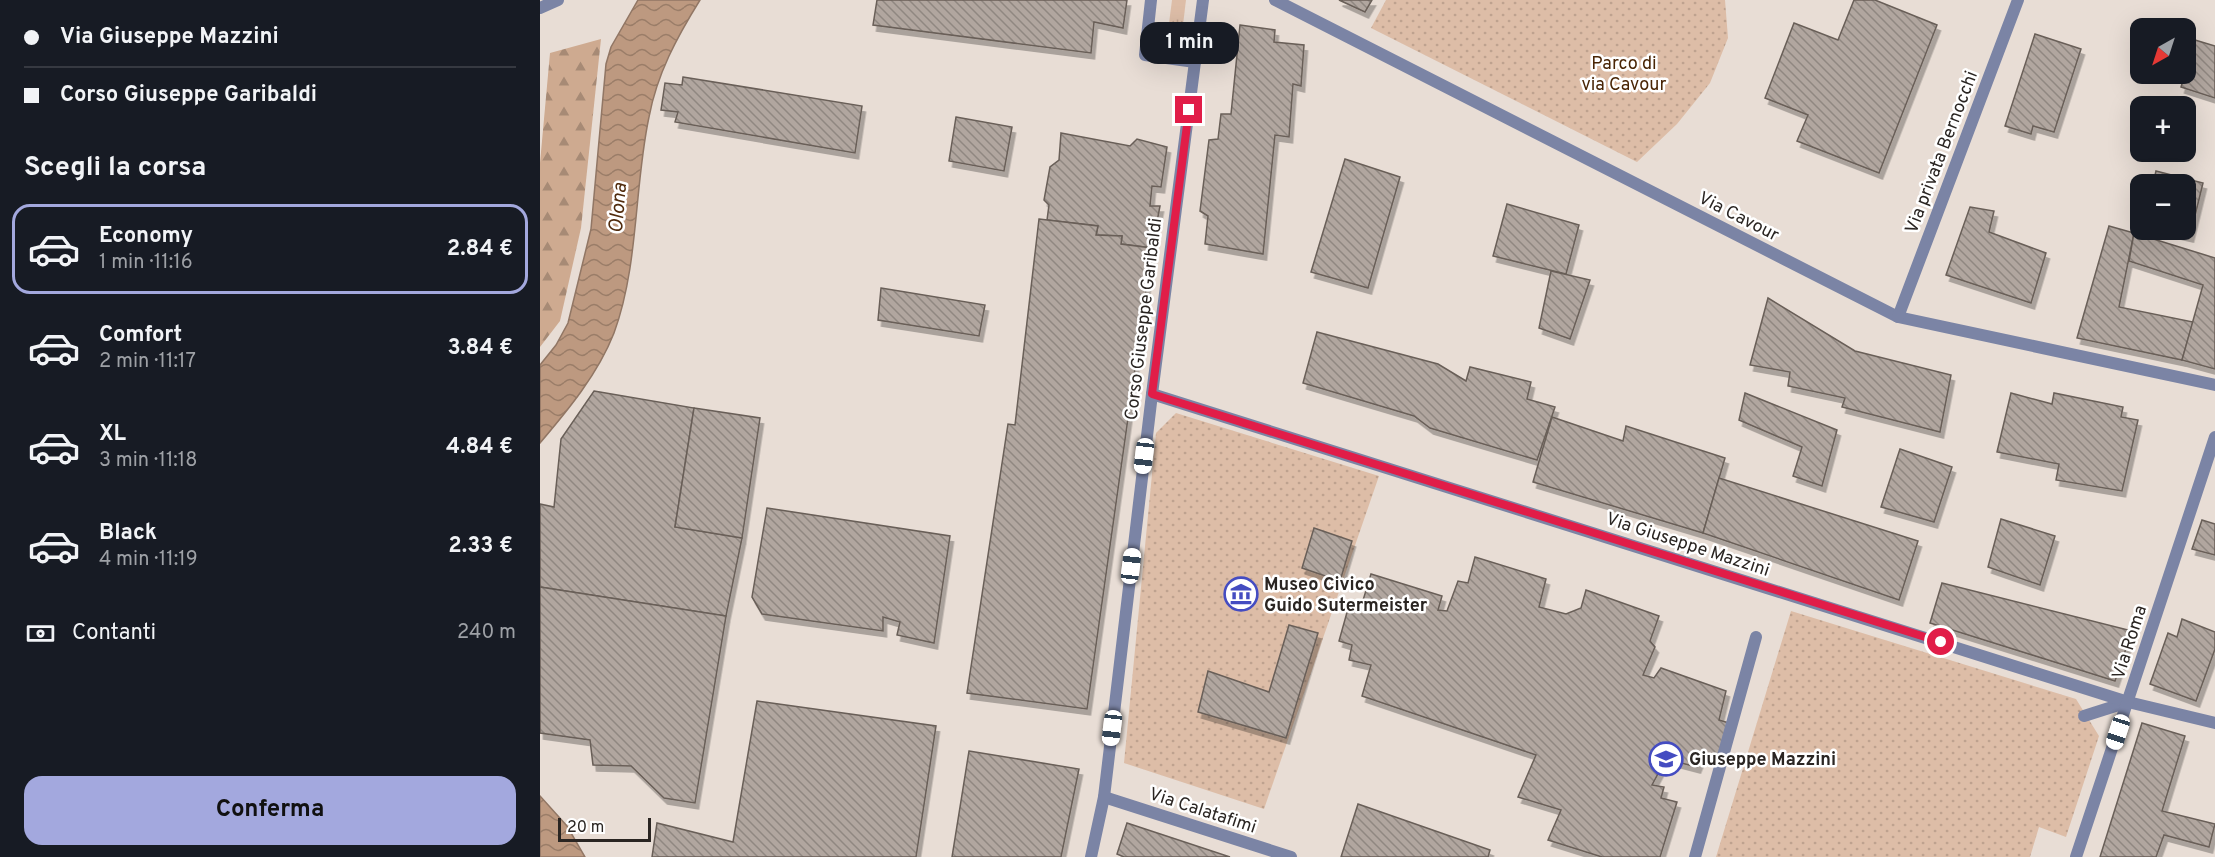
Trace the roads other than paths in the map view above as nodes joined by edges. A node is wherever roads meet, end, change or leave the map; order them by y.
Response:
1 (558, 0) edge
2 (1151, 0) edge
3 (1203, 0) edge
4 (1275, 0) edge
5 (2018, 0) edge
6 (540, 8) edge
7 (1195, 62) junction
8 (1898, 317) junction
9 (2215, 385) edge
10 (1152, 394) junction
11 (2215, 437) edge
12 (1756, 637) dead end
13 (2128, 702) junction
14 (2084, 716) dead end
15 (2215, 723) edge
16 (1104, 796) junction
17 (1091, 857) edge
18 (1291, 857) edge
19 (1695, 857) edge
20 (2076, 857) edge

1 - 6 street
2 - 7 street
3 - 7 street, Corso Giuseppe Garibaldi
4 - 8 street, Via Cavour
5 - 8 street, Via privata Bernocchi
7 - 10 street, Corso Giuseppe Garibaldi
8 - 9 street, Via Cavour
10 - 13 street, Via Giuseppe Mazzini
10 - 16 street, Corso Giuseppe Garibaldi
11 - 13 street, Via Roma
12 - 19 street
13 - 14 street
13 - 15 street, Via Giuseppe Mazzini
13 - 20 street, Via Roma
16 - 17 street, Corso Giuseppe Garibaldi
16 - 18 street, Via Calatafimi

